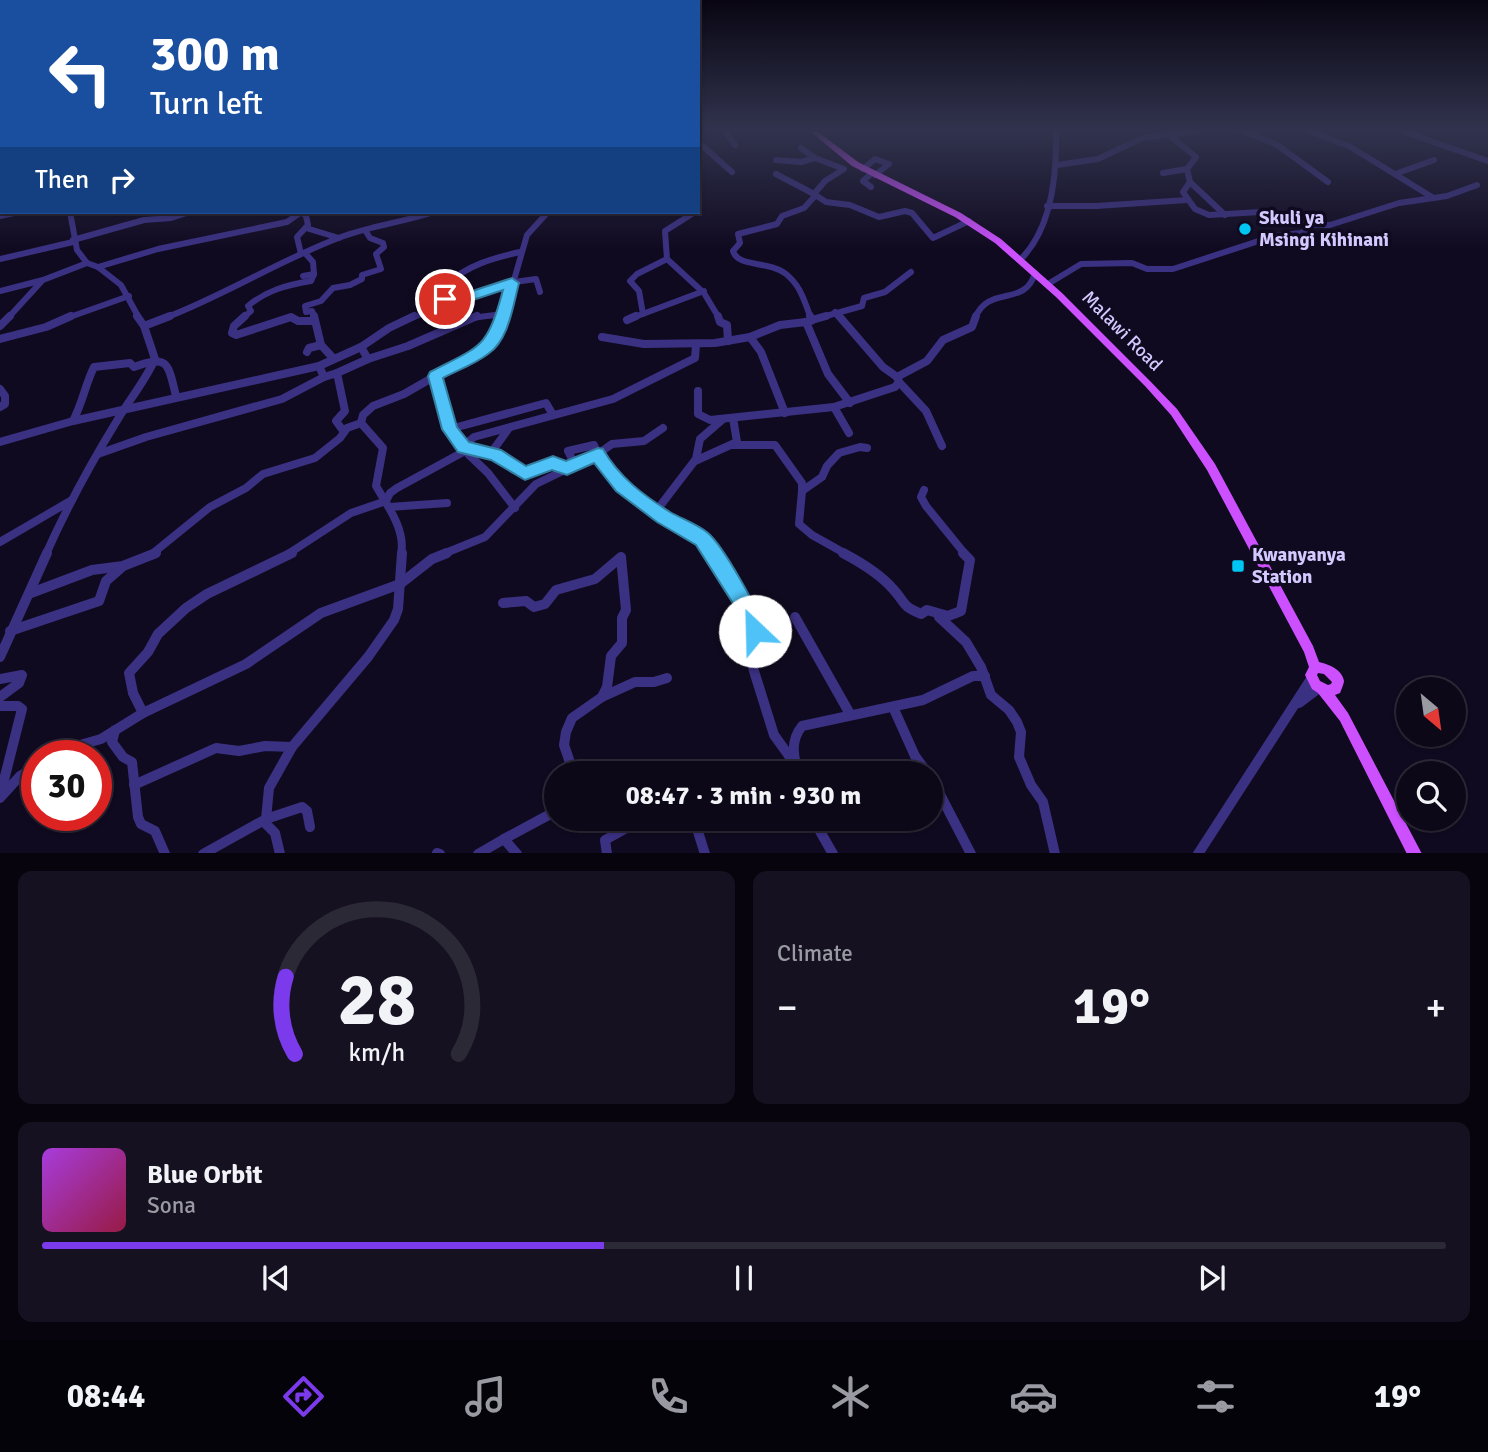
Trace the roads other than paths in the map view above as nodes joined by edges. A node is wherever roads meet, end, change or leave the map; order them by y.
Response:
1 (841, 171) edge
2 (867, 171) edge
3 (878, 171) edge
4 (1055, 171) edge
5 (1176, 171) edge
6 (1187, 171) edge
7 (1313, 171) edge
8 (1390, 171) edge
9 (1404, 171) edge
10 (1163, 173) dead end
11 (776, 174) dead end
12 (873, 174) junction
13 (1395, 174) junction
14 (1328, 182) dead end
15 (1190, 183) junction
16 (1477, 185) dead end
17 (871, 187) dead end
18 (815, 195) junction
19 (1432, 197) junction
20 (1187, 200) junction
21 (1047, 206) junction
22 (70, 214) edge
23 (184, 214) edge
24 (298, 214) edge
25 (304, 214) edge
26 (426, 214) edge
27 (546, 214) edge
28 (682, 214) edge
29 (691, 214) edge
30 (1226, 215) junction
31 (687, 217) junction
32 (969, 221) junction
33 (1314, 225) junction
34 (306, 228) junction
35 (365, 230) junction
36 (339, 238) junction
37 (74, 241) junction
38 (520, 252) junction
39 (303, 254) junction
40 (0, 259) edge
41 (667, 259) junction
42 (1021, 259) junction
43 (87, 263) junction
44 (97, 267) junction
45 (911, 272) dead end
46 (1035, 273) junction
47 (314, 274) junction
48 (303, 276) dead end
49 (43, 280) junction
50 (512, 283) junction
51 (1048, 284) junction
52 (0, 291) edge
53 (704, 291) junction
54 (540, 292) dead end
55 (129, 296) junction
56 (446, 304) junction
57 (835, 312) junction
58 (503, 314) junction
59 (643, 314) junction
60 (627, 320) dead end
61 (314, 321) junction
62 (809, 321) junction
63 (0, 326) edge
64 (144, 326) junction
65 (602, 337) dead end
66 (750, 337) junction
67 (0, 340) edge
68 (728, 341) junction
69 (321, 345) junction
70 (696, 345) junction
71 (360, 347) junction
72 (307, 352) dead end
73 (337, 357) junction
74 (155, 359) junction
75 (368, 359) junction
76 (319, 366) junction
77 (348, 368) junction
78 (338, 373) junction
79 (435, 376) junction
80 (324, 377) junction
81 (898, 380) junction
82 (0, 389) edge
83 (698, 391) dead end
84 (176, 396) junction
85 (850, 403) junction
86 (0, 407) edge
87 (834, 407) junction
88 (125, 408) junction
89 (785, 413) junction
90 (553, 415) junction
91 (733, 418) junction
92 (484, 419) junction
93 (722, 420) junction
94 (73, 421) junction
95 (361, 423) junction
96 (509, 428) junction
97 (663, 428) dead end
98 (450, 429) junction
99 (344, 432) junction
100 (849, 433) dead end
101 (487, 434) junction
102 (0, 442) edge
103 (732, 445) junction
104 (942, 446) dead end
105 (867, 448) dead end
106 (464, 449) junction
107 (491, 453) junction
108 (98, 454) junction
109 (598, 454) junction
110 (694, 462) junction
111 (571, 467) junction
112 (924, 490) dead end
113 (802, 491) junction
114 (72, 500) junction
115 (447, 503) dead end
116 (388, 504) junction
117 (515, 508) junction
118 (657, 510) junction
119 (0, 542) edge
120 (123, 566) junction
121 (400, 583) junction
122 (31, 593) junction
123 (503, 603) dead end
124 (934, 613) junction
125 (795, 617) dead end
126 (6, 631) edge
127 (1309, 650) junction
128 (0, 657) edge
129 (1329, 671) junction
130 (985, 676) junction
131 (667, 678) dead end
132 (0, 680) edge
133 (1317, 681) junction
134 (1338, 687) junction
135 (0, 697) edge
136 (602, 697) junction
137 (0, 706) edge
138 (893, 707) junction
139 (143, 713) junction
140 (850, 714) junction
141 (1344, 717) junction
142 (115, 730) junction
143 (97, 740) edge
144 (292, 747) junction
145 (570, 761) edge
146 (792, 761) edge
147 (796, 761) edge
148 (919, 761) edge
149 (21, 775) edge
150 (134, 785) junction
151 (943, 796) edge
152 (0, 797) edge
153 (544, 817) edge
154 (265, 821) junction
155 (310, 827) dead end
156 (621, 831) edge
157 (698, 831) edge
158 (820, 831) edge
159 (504, 839) junction
160 (165, 853) edge
161 (203, 853) edge
162 (280, 853) edge
163 (478, 853) edge
164 (517, 853) edge
165 (607, 853) edge
166 (705, 853) edge
167 (833, 853) edge
168 (971, 853) edge
169 (1055, 853) edge
170 (1198, 853) edge
171 (1415, 853) edge

1 - 18 street
2 - 12 main road, Malawi Road
3 - 12 street
4 - 21 street
5 - 10 street
6 - 15 street
7 - 14 street
8 - 13 street
9 - 13 street
11 - 18 street
12 - 17 street
12 - 32 main road, Malawi Road
13 - 19 street
15 - 20 street
15 - 30 street
16 - 19 street
18 - 32 street
18 - 62 street
19 - 33 street
20 - 21 street
20 - 30 street
21 - 42 street
22 - 37 street
23 - 37 street
24 - 44 street
25 - 34 street
26 - 35 street
27 - 38 street
28 - 31 street
29 - 31 street
30 - 33 street
31 - 41 street
32 - 42 main road, Malawi Road
33 - 51 street
34 - 36 street
34 - 39 street
35 - 36 street
35 - 61 street
36 - 39 street
37 - 40 street
37 - 43 street
38 - 50 street
38 - 56 street
39 - 47 street
39 - 64 street
41 - 53 street
41 - 59 street
42 - 46 main road, Malawi Road
43 - 44 street
43 - 49 street
44 - 55 street
45 - 57 street
46 - 51 main road, Malawi Road
46 - 81 street
47 - 48 street
47 - 61 street
49 - 52 street
49 - 63 street
50 - 54 street
50 - 56 street
50 - 58 street
51 - 127 main road, Malawi Road
53 - 59 street
53 - 68 street
55 - 64 street
55 - 67 street
56 - 71 street
57 - 62 street
57 - 81 street
58 - 75 street
58 - 79 street
59 - 60 street
61 - 69 street
62 - 66 street
62 - 85 street
64 - 74 street
65 - 70 street
66 - 68 street
66 - 89 street
68 - 70 street
69 - 72 street
69 - 73 street
70 - 90 street
71 - 73 street
71 - 75 street
73 - 76 street
73 - 77 street
74 - 84 street
74 - 88 street
74 - 94 street
75 - 77 street
76 - 80 street
76 - 84 street
77 - 78 street
78 - 80 street
78 - 99 street
79 - 95 street
79 - 98 street
80 - 108 street
81 - 85 street
81 - 104 street
82 - 86 street
83 - 93 street
84 - 88 street
85 - 87 street
87 - 89 street
87 - 100 street
88 - 94 street
88 - 108 street
89 - 91 street
90 - 92 street
90 - 96 street
91 - 93 street
91 - 103 street
92 - 98 street
92 - 101 street
93 - 110 street
94 - 102 street
95 - 99 street
95 - 116 street
96 - 101 street
96 - 107 street
97 - 109 street
98 - 106 street
99 - 120 street
101 - 106 street
103 - 110 street
103 - 113 street
105 - 113 street
106 - 107 street
106 - 116 street
106 - 117 street
107 - 111 street
108 - 114 street
109 - 111 street
109 - 111 street
109 - 118 street
110 - 118 street
111 - 117 street
112 - 124 street
113 - 124 street
114 - 119 street
114 - 122 street
115 - 116 street
116 - 121 street
116 - 139 street
117 - 121 street
118 - 146 street
120 - 122 street
120 - 126 street
121 - 139 street
121 - 144 street
122 - 126 street
123 - 136 street
124 - 130 street
125 - 140 street
126 - 128 street
127 - 129 main road, Malawi Road
127 - 133 main road, Malawi Road
129 - 133 main road
129 - 134 main road, Malawi Road
130 - 138 street
130 - 169 street
131 - 136 street
132 - 135 street
133 - 134 main road
133 - 141 main road, Malawi Road
133 - 170 street
134 - 141 main road, Malawi Road
136 - 145 street
137 - 152 street
138 - 140 street
138 - 148 street
139 - 142 street
140 - 147 street
141 - 171 main road, Malawi Road
142 - 143 street
142 - 150 street
144 - 150 street
144 - 154 street
149 - 152 street
150 - 160 street
151 - 168 street
153 - 159 street
154 - 155 street
154 - 161 street
154 - 162 street
156 - 165 street
157 - 166 street
158 - 167 street
159 - 163 street
159 - 164 street

